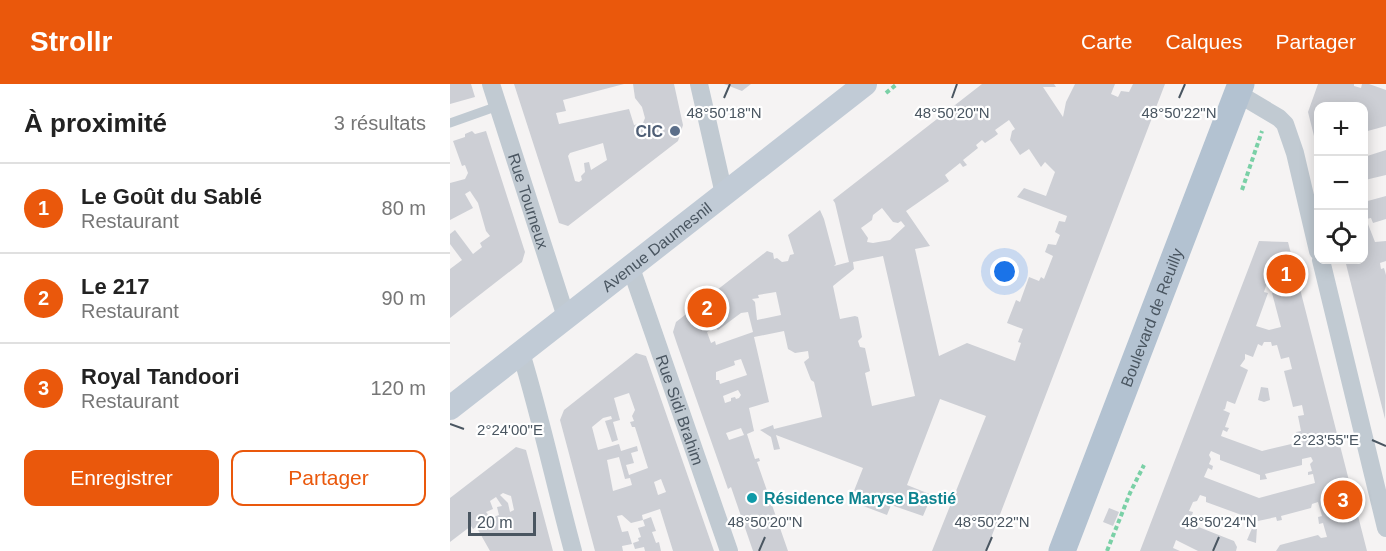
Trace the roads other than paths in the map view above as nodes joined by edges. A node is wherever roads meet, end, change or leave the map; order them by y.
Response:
1 (491, 84) edge
2 (699, 84) edge
3 (865, 84) edge
4 (1239, 89) edge
5 (498, 106) junction
6 (450, 123) edge
7 (724, 194) junction
8 (1314, 234) edge
9 (1322, 264) edge
10 (630, 268) junction
11 (566, 317) junction
12 (521, 353) junction
13 (450, 408) edge
14 (1386, 528) edge
15 (573, 551) edge
16 (729, 551) edge
17 (1062, 551) edge

1 - 5 street, Rue Tourneux
2 - 7 street
3 - 7 main road, Avenue Daumesnil
4 - 8 street
4 - 17 main road, Boulevard de Reuilly
5 - 6 lane
5 - 11 street, Rue Tourneux
7 - 10 main road, Avenue Daumesnil
9 - 14 street
10 - 11 main road, Avenue Daumesnil
10 - 16 street, Rue Sidi Brahim
11 - 12 main road, Avenue Daumesnil
12 - 13 main road, Avenue Daumesnil
12 - 15 street

